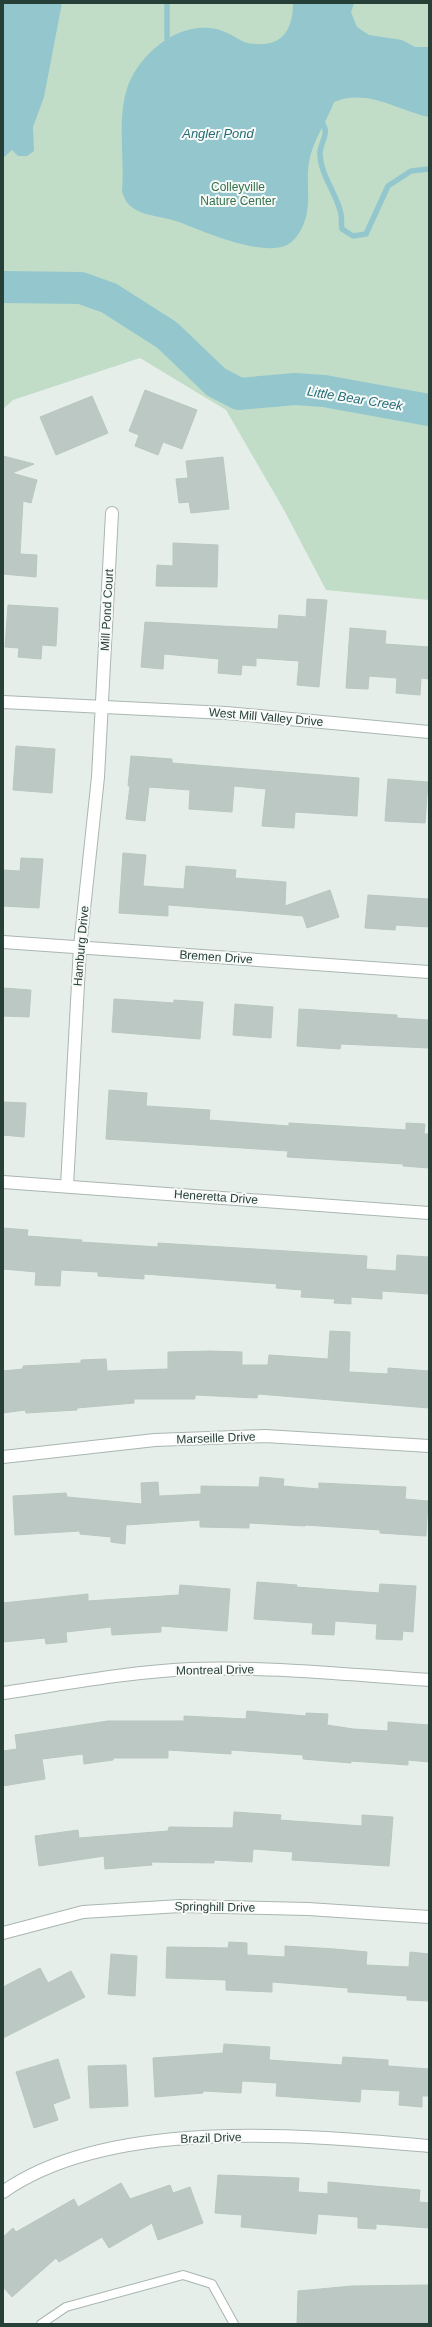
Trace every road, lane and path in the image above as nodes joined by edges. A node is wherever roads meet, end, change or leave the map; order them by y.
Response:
1 (112, 513) dead end
2 (3, 702) edge
3 (102, 707) junction
4 (429, 732) edge
5 (3, 942) edge
6 (80, 947) junction
7 (429, 972) edge
8 (3, 1182) edge
9 (67, 1186) junction
10 (429, 1213) edge
11 (429, 1446) edge
12 (3, 1457) edge
13 (429, 1680) edge
14 (3, 1693) edge
15 (429, 1918) edge
16 (3, 1933) edge
17 (429, 2146) edge
18 (3, 2192) edge
19 (41, 2324) edge
20 (234, 2324) edge

1 - 3 street, Mill Pond Court
2 - 3 street, West Mill Valley Drive
3 - 4 street, West Mill Valley Drive
3 - 6 street, Hamburg Drive
5 - 6 street, Bremen Drive
6 - 7 street, Bremen Drive
6 - 9 street, Hamburg Drive
8 - 9 street, Heneretta Drive
9 - 10 street, Heneretta Drive
11 - 12 street, Marseille Drive
13 - 14 street, Montreal Drive
15 - 16 street, Springhill Drive
17 - 18 street, Brazil Drive
19 - 20 lane

